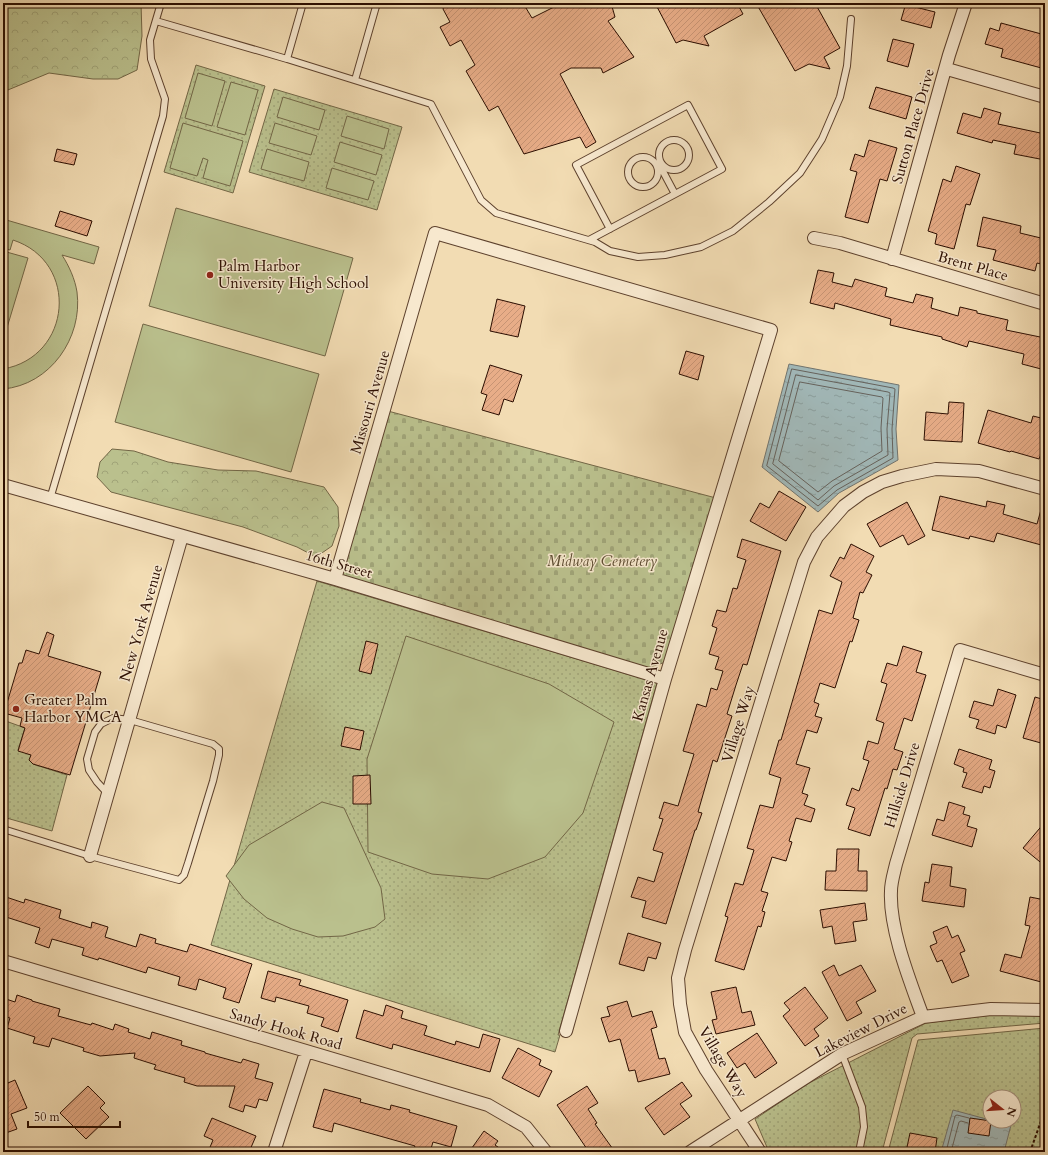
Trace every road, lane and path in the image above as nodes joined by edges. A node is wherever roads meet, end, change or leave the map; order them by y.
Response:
1 (161, 3) edge
2 (303, 3) edge
3 (377, 3) edge
4 (966, 3) edge
5 (850, 19) dead end
6 (156, 21) junction
7 (287, 59) junction
8 (947, 68) junction
9 (355, 80) junction
10 (1045, 97) edge
11 (658, 163) junction
12 (676, 194) junction
13 (610, 229) junction
14 (814, 238) dead end
15 (589, 240) junction
16 (892, 259) junction
17 (1045, 304) edge
18 (771, 330) joint
19 (3, 485) edge
20 (1045, 489) edge
21 (50, 499) junction
22 (182, 536) junction
23 (335, 580) junction
24 (1045, 675) edge
25 (665, 679) junction
26 (130, 720) junction
27 (108, 794) junction
28 (3, 829) edge
29 (90, 856) junction
30 (3, 961) edge
31 (1045, 1010) edge
32 (923, 1017) junction
33 (566, 1031) dead end
34 (306, 1052) junction
35 (842, 1054) junction
36 (1045, 1110) edge
37 (740, 1120) junction
38 (274, 1152) edge
39 (546, 1152) edge
40 (690, 1152) edge
41 (760, 1152) edge
42 (859, 1152) edge
43 (1030, 1152) edge

1 - 6 lane
2 - 7 lane
3 - 9 lane
4 - 8 street, Sutton Place Drive
5 - 15 lane
6 - 7 lane
6 - 21 lane
7 - 9 lane
8 - 10 street
8 - 16 street, Sutton Place Drive
9 - 15 lane
11 - 11 lane
11 - 11 lane
11 - 12 lane
12 - 13 lane
12 - 13 lane
13 - 15 lane
14 - 16 street, Brent Place
16 - 17 street, Brent Place
18 - 23 street, Missouri Avenue
18 - 25 street, Kansas Avenue
19 - 21 street, 16th Street
20 - 37 street, Village Way
21 - 22 street, 16th Street
22 - 23 street, 16th Street
22 - 26 street, New York Avenue
23 - 25 street, 16th Street
24 - 32 street, Hillside Drive
25 - 33 street, Kansas Avenue
26 - 27 street, New York Avenue
26 - 27 lane
26 - 29 lane
27 - 29 street, New York Avenue
28 - 29 lane
30 - 34 street, Sandy Hook Road
31 - 32 street, Lakeview Drive
32 - 35 street, Lakeview Drive
34 - 38 street
34 - 39 street, Sandy Hook Road
35 - 37 street, Lakeview Drive
35 - 42 lane
36 - 43 path
37 - 40 street, Lakeview Drive
37 - 41 street, Village Way

